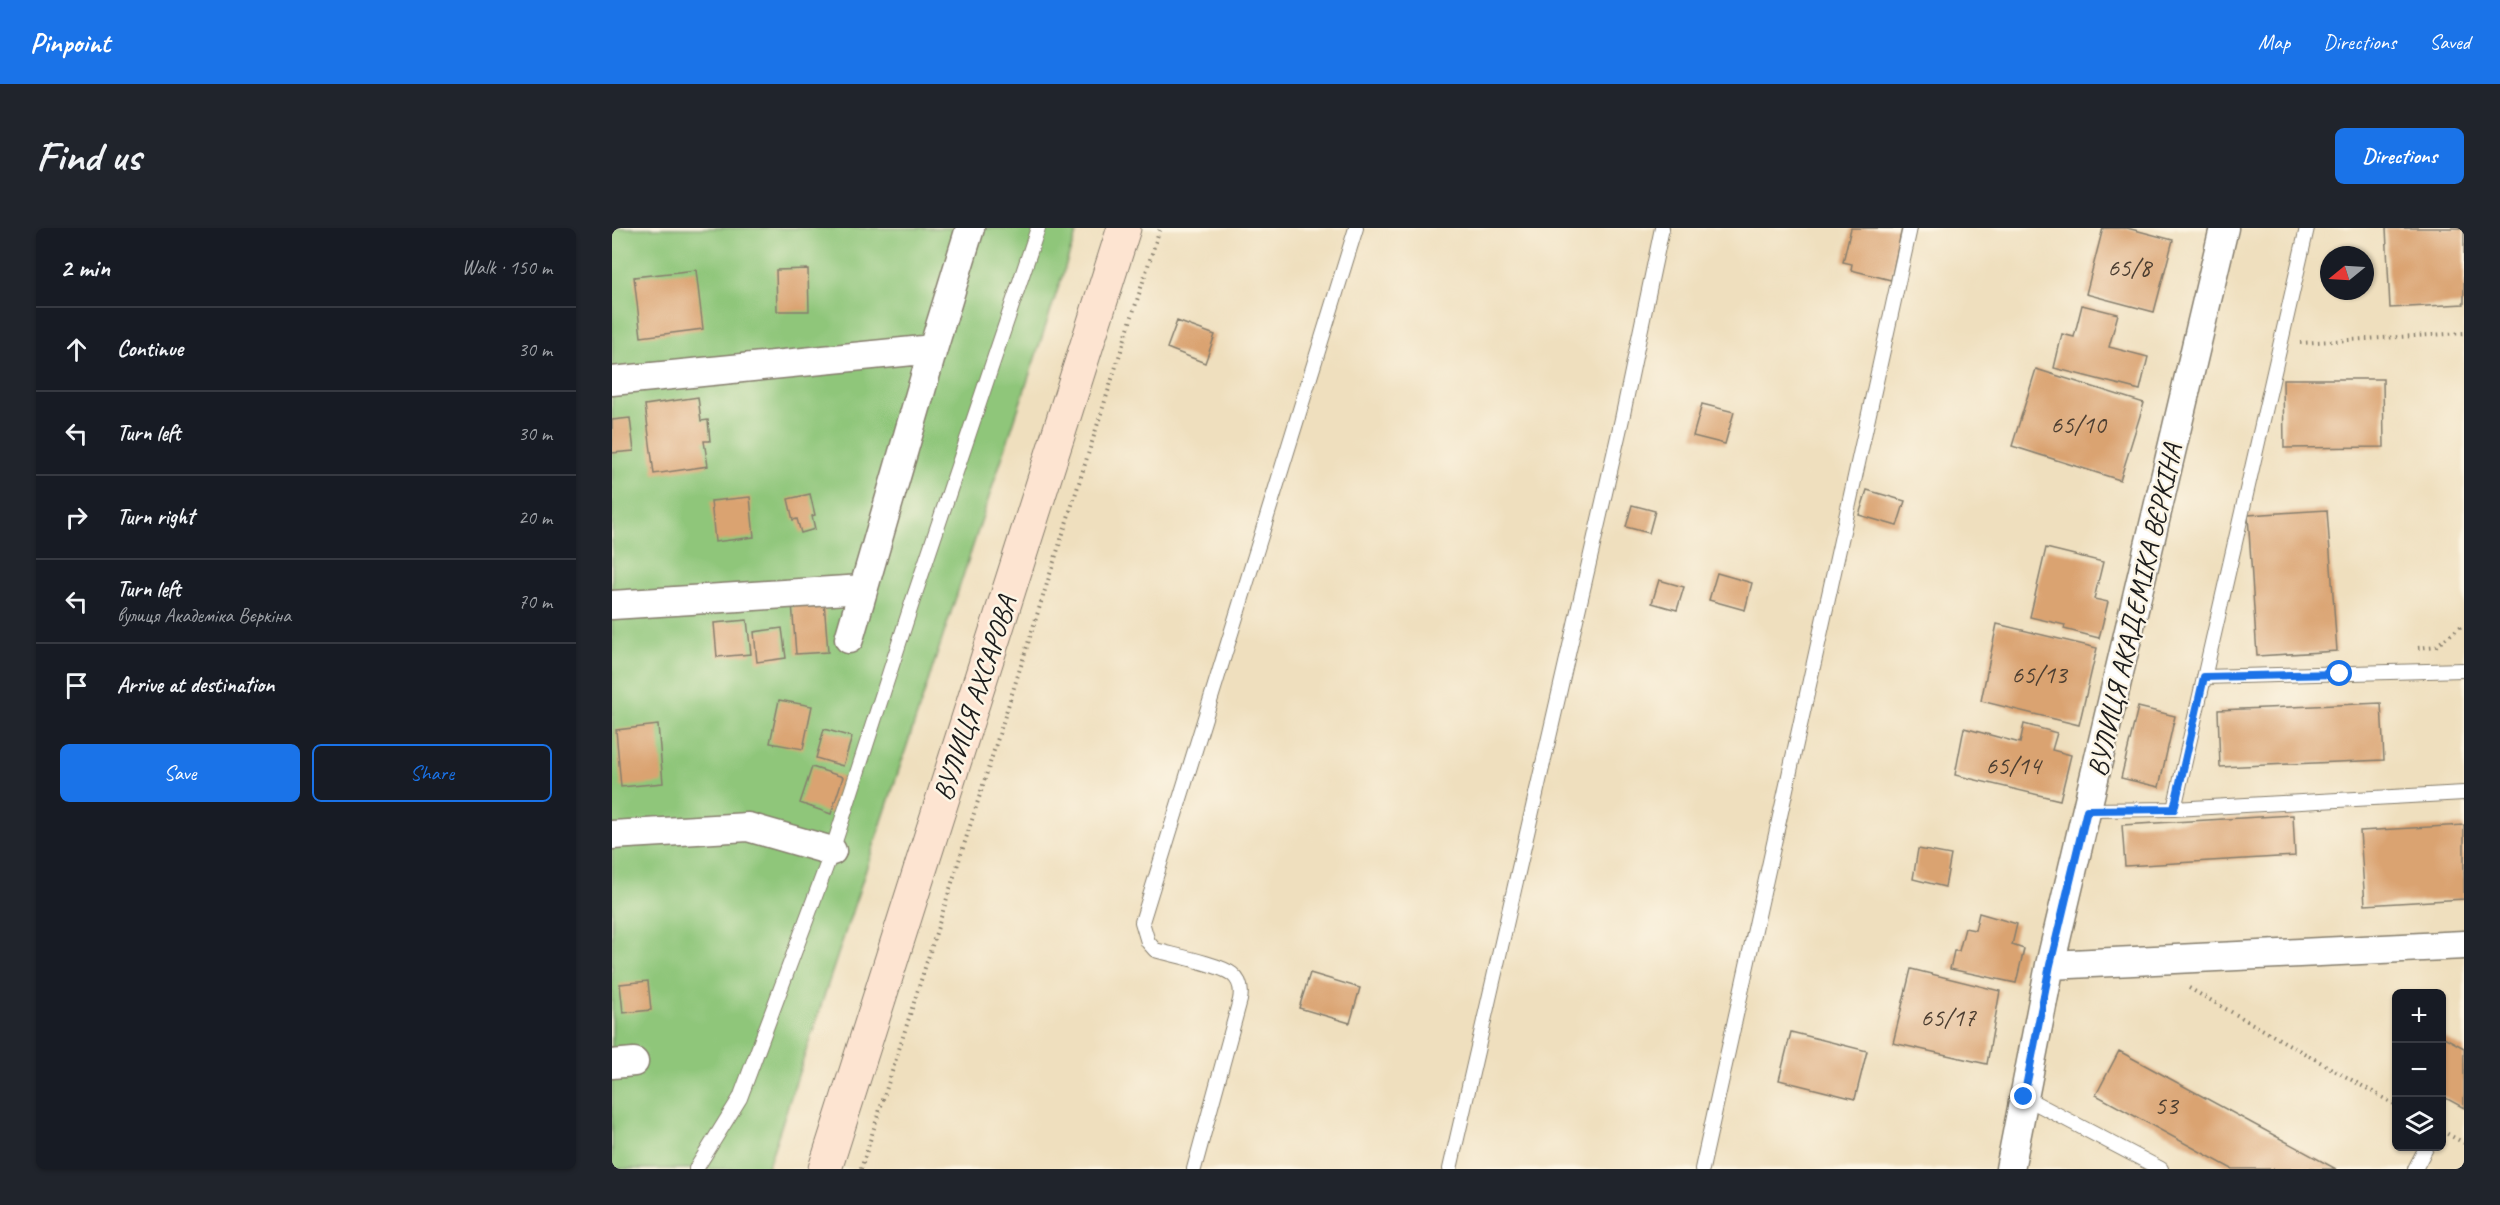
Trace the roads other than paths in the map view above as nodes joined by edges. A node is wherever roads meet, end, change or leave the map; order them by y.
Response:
1 (970, 228) edge
2 (1038, 228) edge
3 (1124, 228) edge
4 (1356, 228) edge
5 (1662, 228) edge
6 (1910, 228) edge
7 (2224, 228) edge
8 (2307, 228) edge
9 (933, 349) junction
10 (612, 381) edge
11 (863, 589) junction
12 (612, 605) edge
13 (849, 639) dead end
14 (2464, 670) edge
15 (2204, 677) junction
16 (2464, 793) edge
17 (2174, 809) junction
18 (2087, 810) junction
19 (612, 835) edge
20 (832, 851) junction
21 (2464, 945) edge
22 (2050, 965) junction
23 (2024, 1097) junction
24 (2424, 1151) edge
25 (696, 1169) edge
26 (825, 1169) edge
27 (1194, 1169) edge
28 (1450, 1169) edge
29 (1702, 1169) edge
30 (2010, 1169) edge
31 (2161, 1169) edge
32 (2415, 1169) edge

1 - 9 street
2 - 20 lane
3 - 26 main road, ВУЛИЦЯ АХСАРОВА
4 - 27 lane
5 - 28 lane
6 - 29 lane
7 - 18 street, ВУЛИЦЯ АКАДЕМІКА ВЄРКІНА
8 - 15 lane
9 - 10 street
9 - 11 street
11 - 12 street
11 - 13 street
14 - 15 lane
15 - 17 lane
16 - 17 lane
17 - 18 lane
18 - 22 street, ВУЛИЦЯ АКАДЕМІКА ВЄРКІНА
19 - 20 street
20 - 25 lane
21 - 22 street
22 - 23 street, ВУЛИЦЯ АКАДЕМІКА ВЄРКІНА
23 - 30 street, ВУЛИЦЯ АКАДЕМІКА ВЄРКІНА
23 - 31 lane
24 - 32 lane

